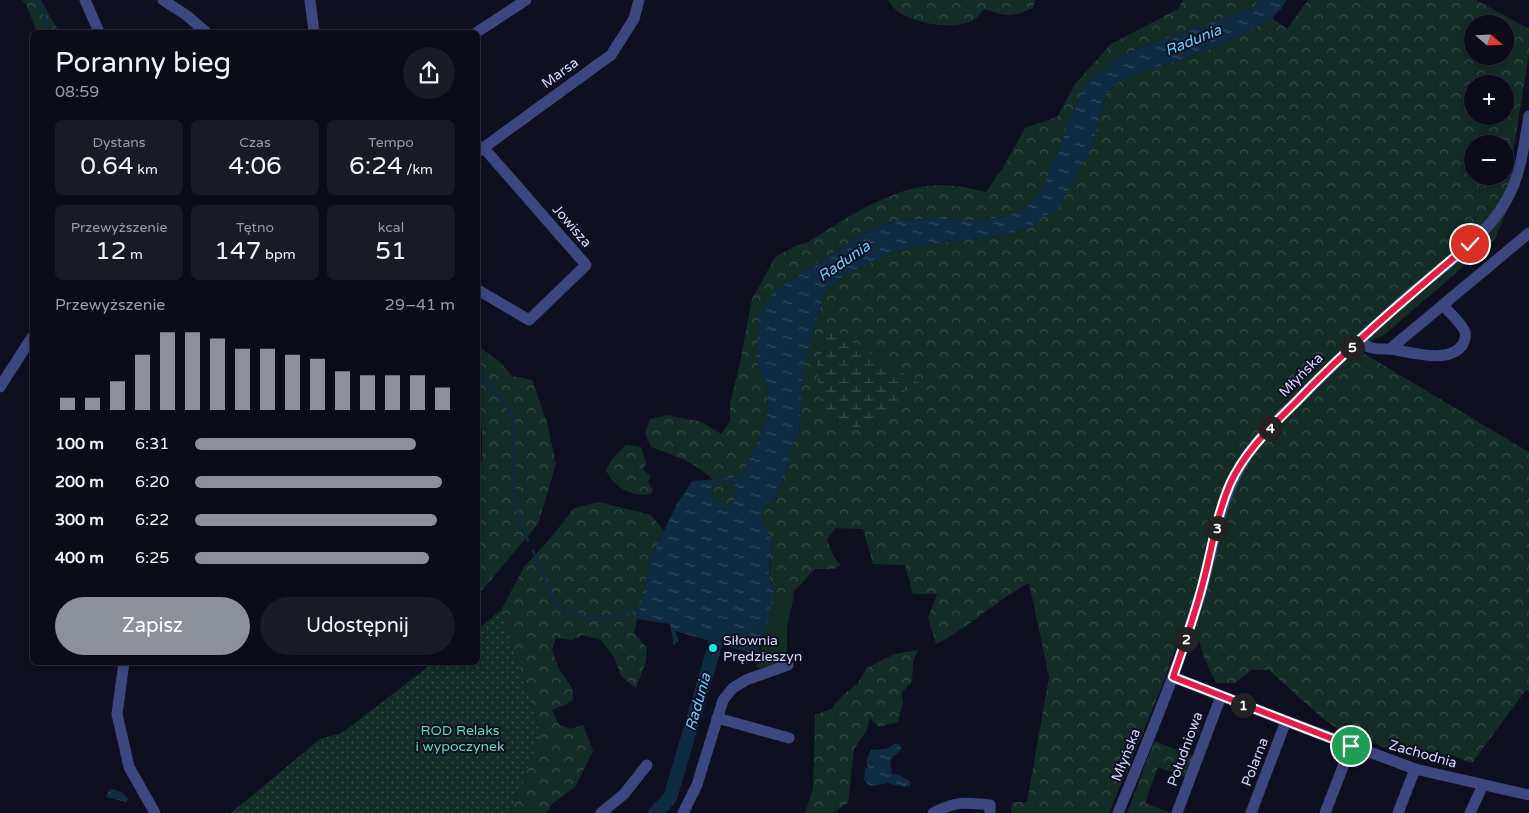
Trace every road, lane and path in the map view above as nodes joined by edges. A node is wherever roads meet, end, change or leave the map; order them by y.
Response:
1 (85, 0) edge
2 (163, 0) edge
3 (310, 0) edge
4 (526, 0) edge
5 (639, 0) edge
6 (98, 30) edge
7 (204, 30) edge
8 (314, 30) edge
9 (480, 30) edge
10 (1529, 116) edge
11 (480, 150) edge
12 (1529, 233) edge
13 (480, 291) edge
14 (1443, 305) junction
15 (30, 340) edge
16 (1359, 340) junction
17 (1390, 349) junction
18 (0, 387) edge
19 (124, 665) edge
20 (788, 666) dead end
21 (1173, 677) junction
22 (1220, 696) junction
23 (717, 718) junction
24 (1286, 722) junction
25 (789, 738) dead end
26 (1351, 746) junction
27 (647, 765) dead end
28 (1415, 769) junction
29 (1483, 785) junction
30 (1529, 795) edge
31 (156, 813) edge
32 (601, 813) edge
33 (683, 813) edge
34 (933, 813) edge
35 (990, 813) edge
36 (1118, 813) edge
37 (1177, 813) edge
38 (1252, 813) edge
39 (1325, 813) edge
40 (1398, 813) edge
41 (1470, 813) edge

1 - 6 street
2 - 7 street
3 - 8 street
4 - 9 street
5 - 11 street, Marsa
10 - 16 street, Młyńska
11 - 13 street, Jowisza
12 - 14 street
14 - 17 street
14 - 17 street
15 - 18 street
16 - 17 street
16 - 21 street, Młyńska
19 - 31 street
20 - 23 street
21 - 22 street, Zachodnia
21 - 36 street, Młyńska
22 - 24 street, Zachodnia
22 - 37 street, Południowa
23 - 25 street
23 - 33 street
24 - 26 street, Zachodnia
24 - 38 street, Polarna
26 - 28 street, Zachodnia
26 - 39 street
27 - 32 street
28 - 29 street, Zachodnia
28 - 40 street
29 - 30 street, Zachodnia
29 - 41 street
34 - 35 street

